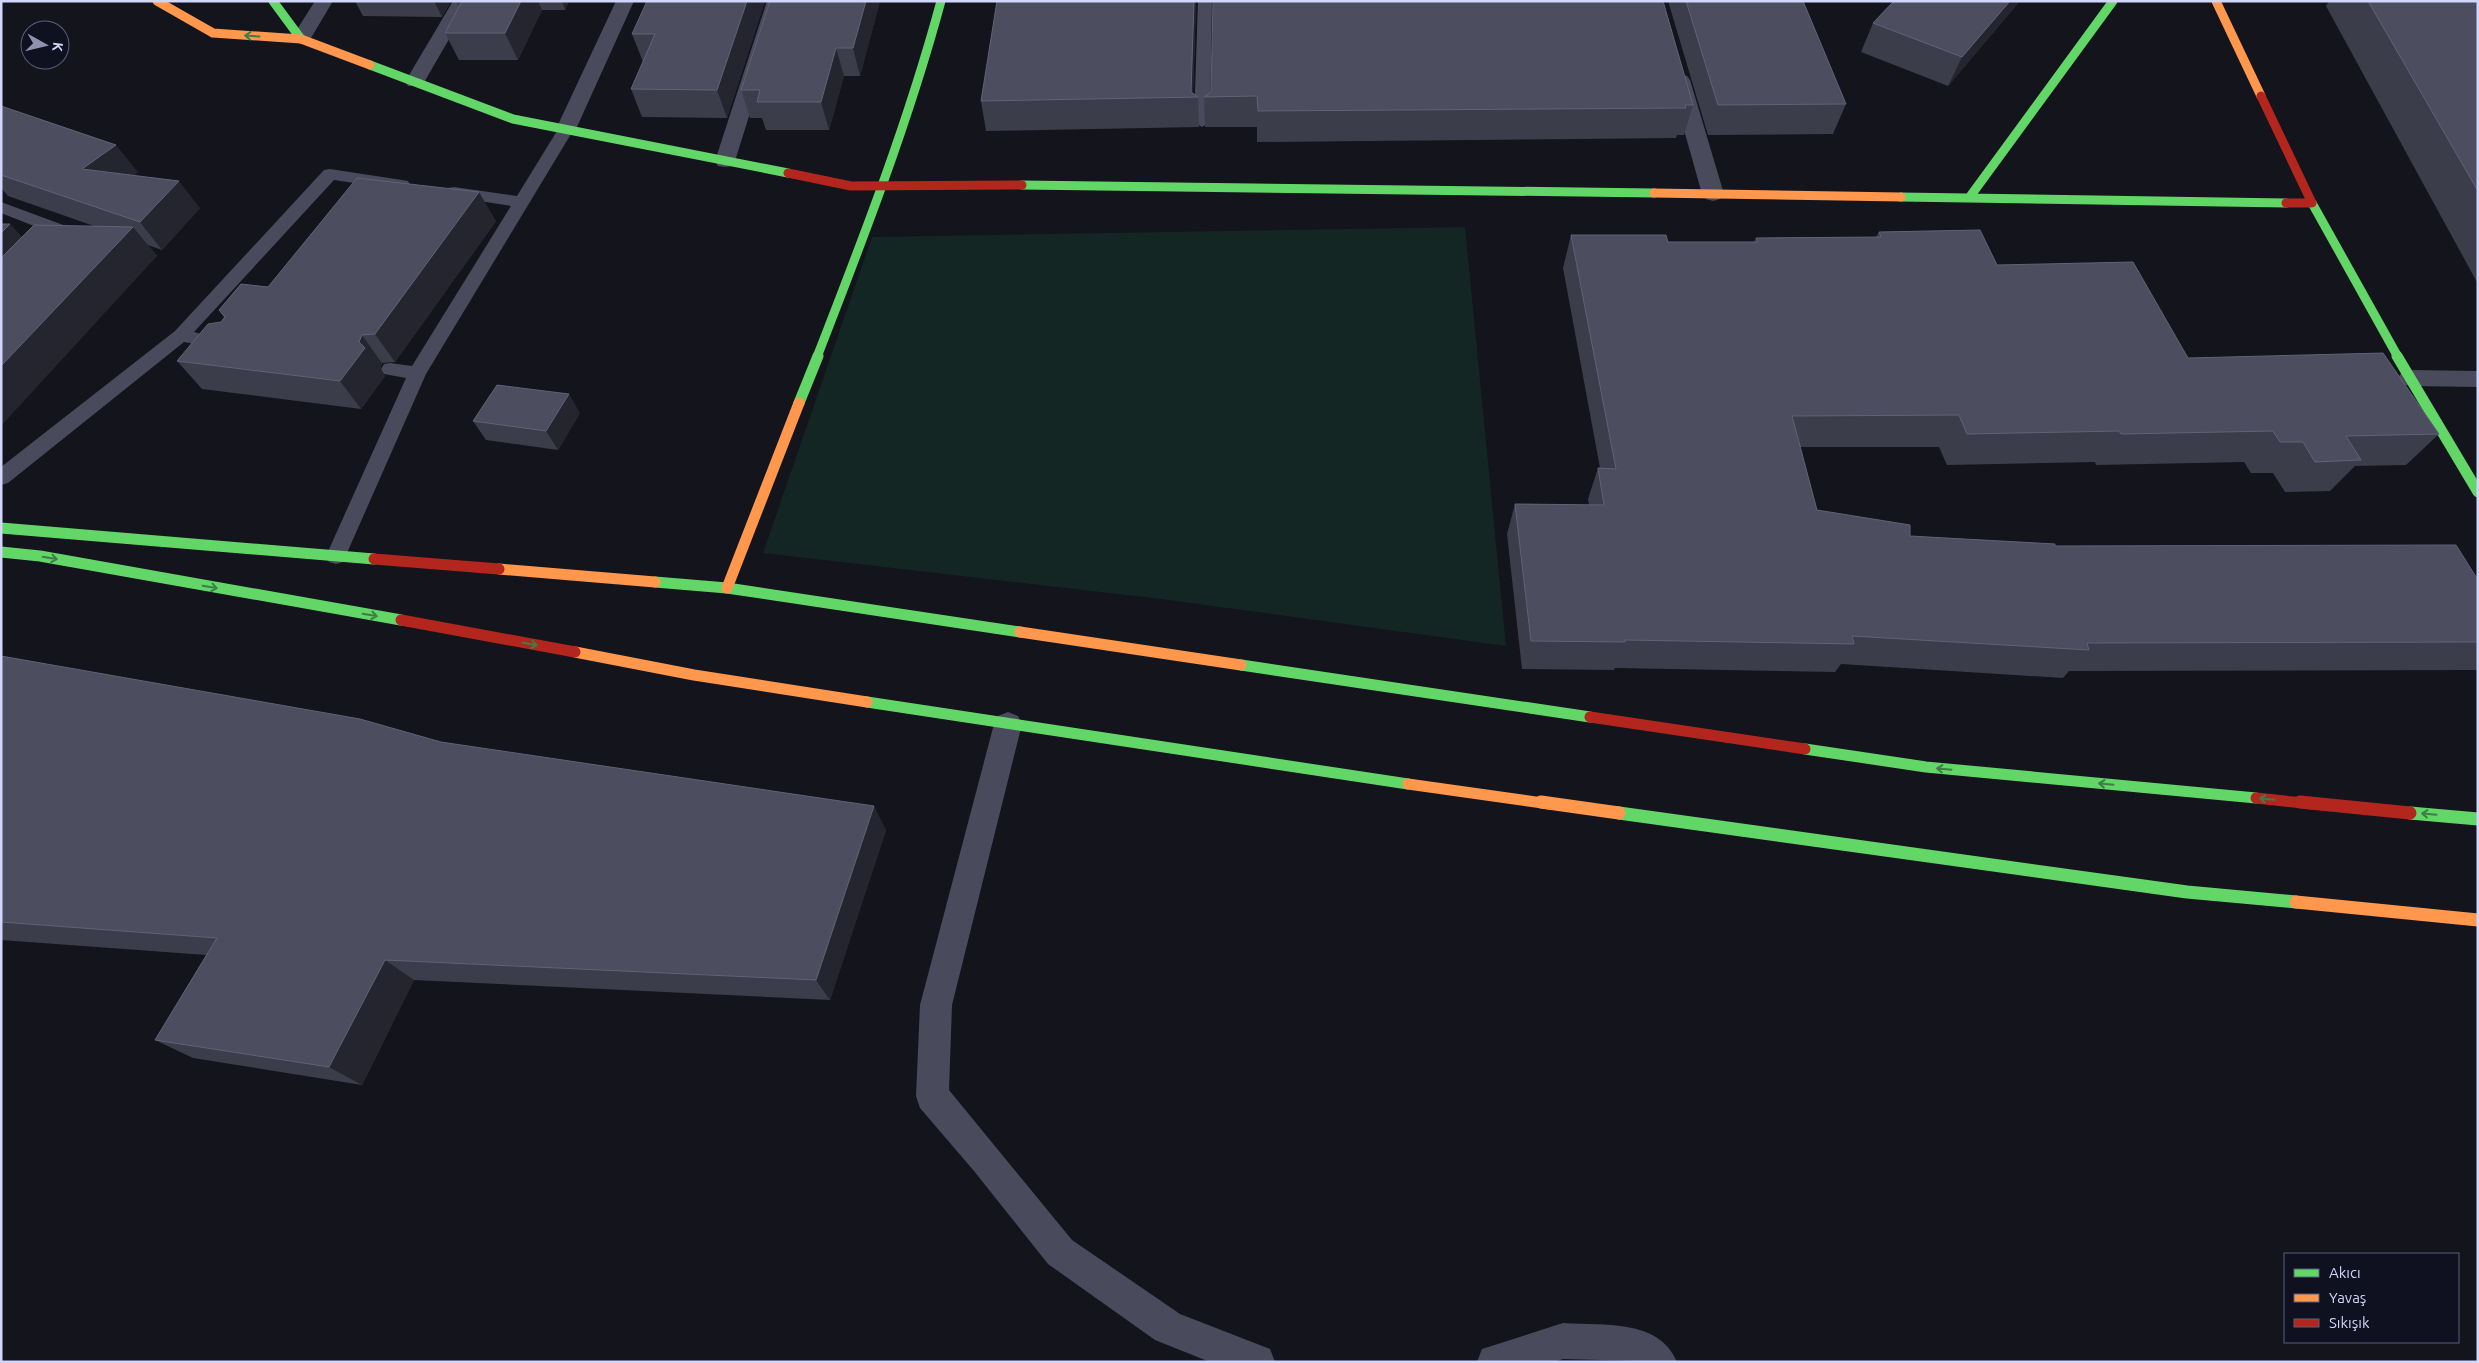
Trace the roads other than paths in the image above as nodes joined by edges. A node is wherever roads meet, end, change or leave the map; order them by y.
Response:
1 (157, 1) edge
2 (273, 1) edge
3 (324, 1) edge
4 (462, 1) edge
5 (625, 1) edge
6 (776, 1) edge
7 (941, 1) edge
8 (1206, 1) edge
9 (2113, 1) edge
10 (2216, 1) edge
11 (301, 39) junction
12 (1676, 66) edge
13 (415, 82) junction
14 (1202, 122) dead end
15 (566, 129) junction
16 (725, 161) junction
17 (883, 186) junction
18 (416, 187) edge
19 (435, 190) edge
20 (1712, 194) junction
21 (1969, 198) junction
22 (521, 202) junction
23 (2312, 203) junction
24 (1, 207) edge
25 (36, 239) edge
26 (62, 240) junction
27 (49, 254) edge
28 (181, 335) junction
29 (209, 340) edge
30 (390, 369) dead end
31 (417, 373) junction
32 (2410, 378) junction
33 (2478, 379) edge
34 (1, 478) edge
35 (2478, 492) edge
36 (1, 528) edge
37 (1, 552) edge
38 (336, 556) junction
39 (727, 588) junction
40 (1008, 724) junction
41 (2478, 819) edge
42 (2478, 920) edge
43 (1257, 1362) edge
44 (1496, 1362) edge
45 (1659, 1362) edge

11 -> 1 street
2 - 11 street
3 - 11 street
4 - 13 street
5 - 15 street
6 - 16 street
7 - 17 street
8 - 14 lane
9 - 21 street
10 - 23 street
11 - 13 street
12 - 20 street
13 - 15 street
15 - 16 street
15 - 22 lane
16 - 17 street
17 - 20 street
17 - 39 street
18 - 28 lane
19 - 22 lane
20 - 21 street
21 - 23 street
22 - 31 lane
23 - 32 street
24 - 26 lane
25 - 26 lane
26 - 27 lane
28 - 29 lane
28 - 34 lane
30 - 31 lane
31 - 38 lane
32 - 33 street
32 - 35 street
36 - 38 street
37 -> 40 street
38 - 39 street
41 -> 39 street
40 - 42 street
40 - 43 street
44 - 45 street

